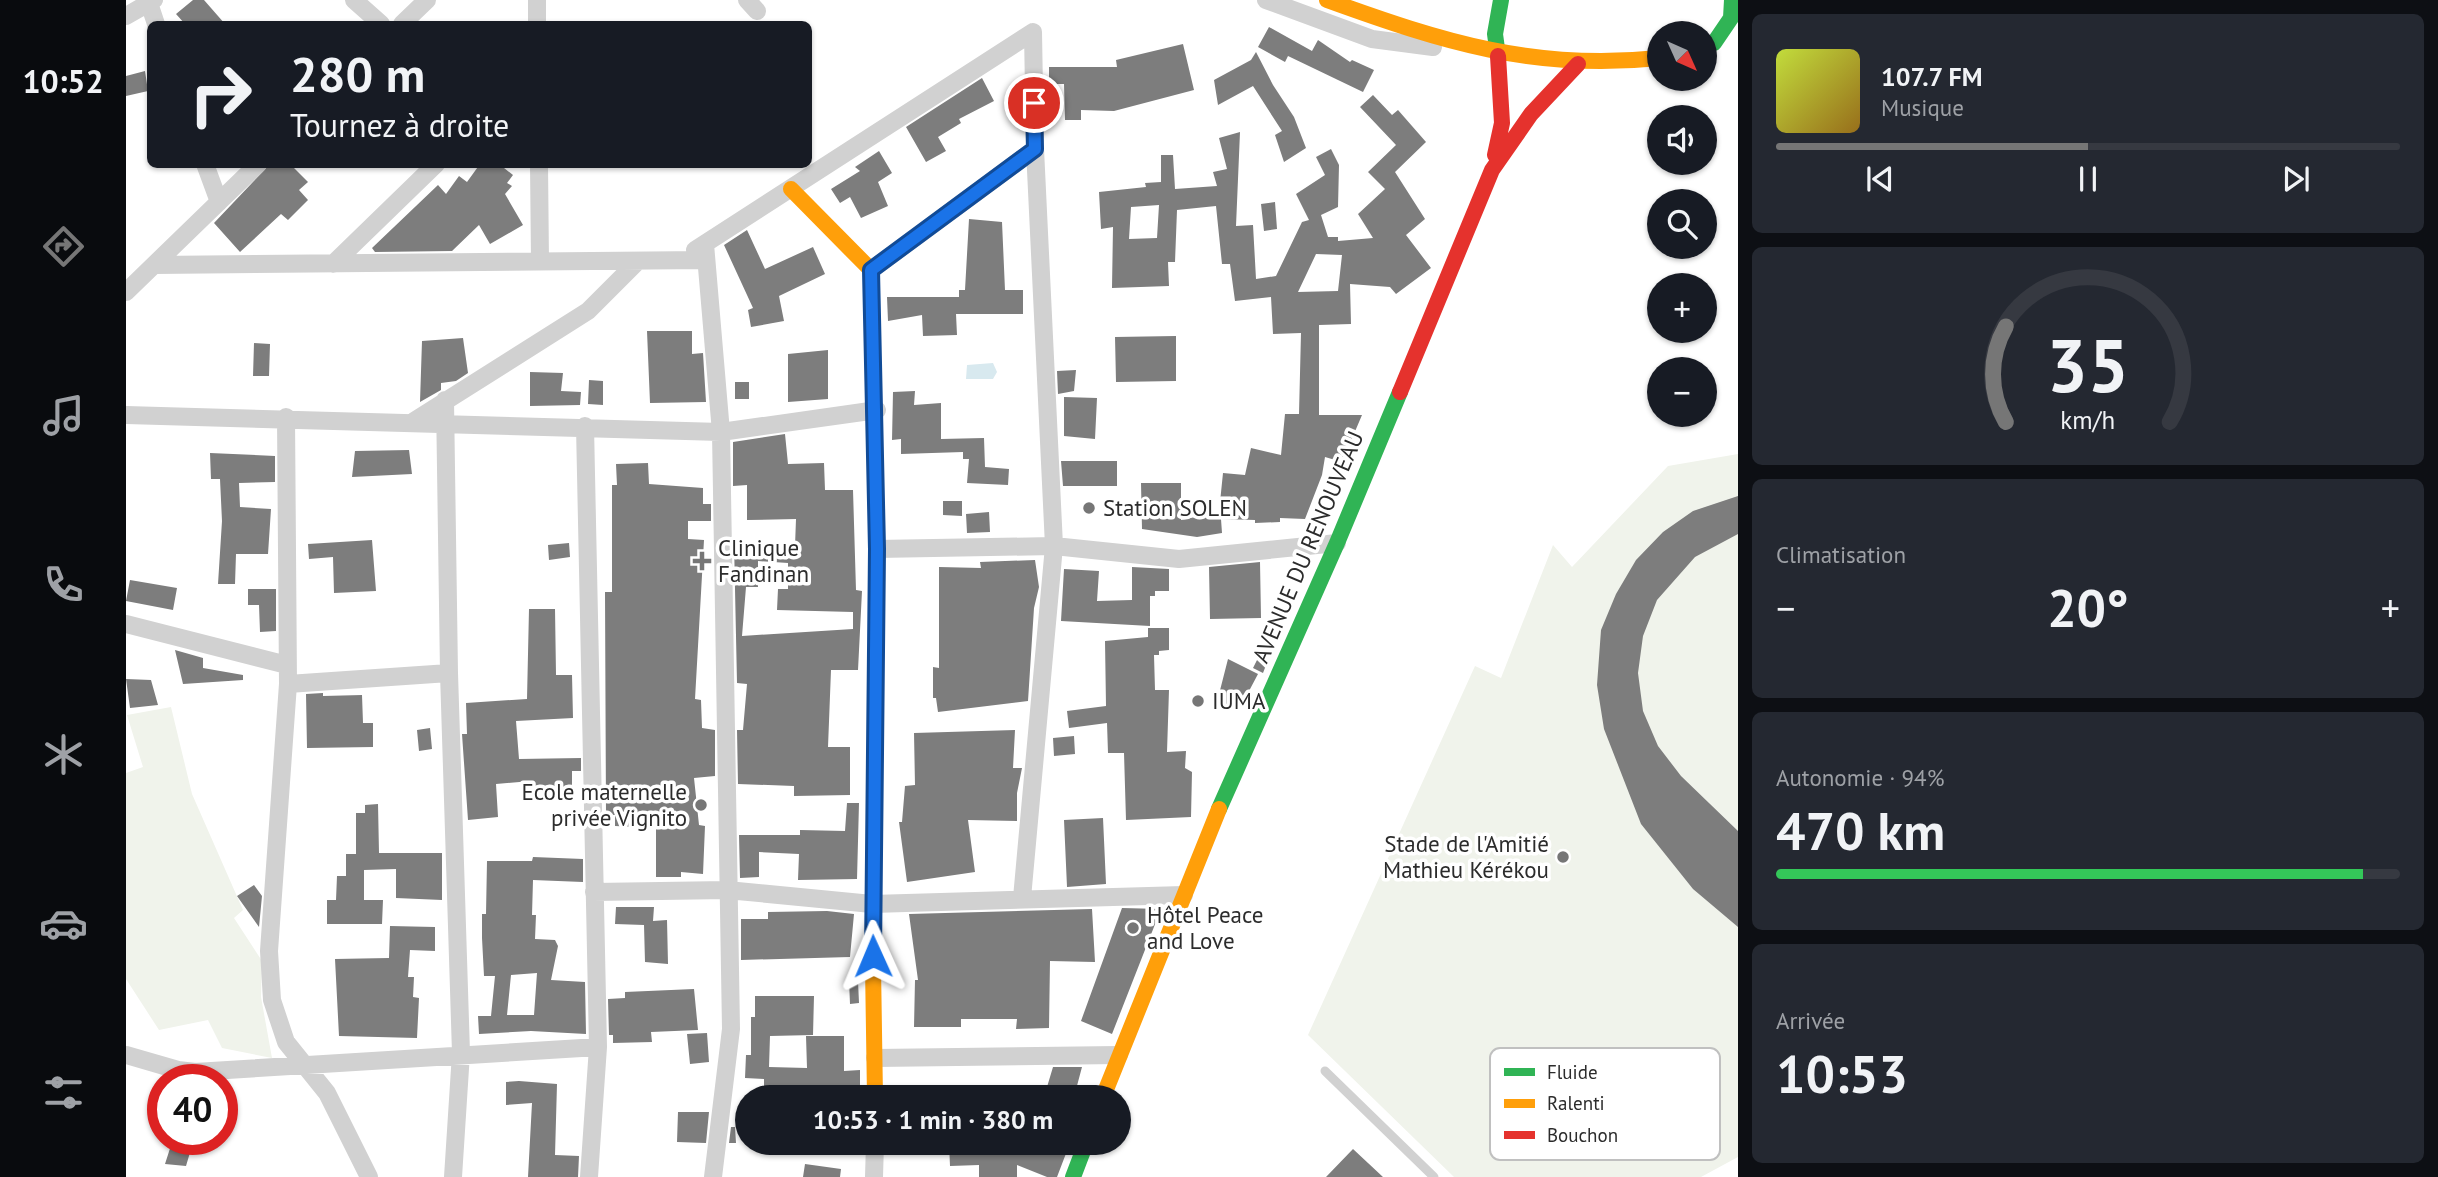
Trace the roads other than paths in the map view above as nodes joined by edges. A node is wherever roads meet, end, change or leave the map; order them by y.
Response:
1 (354, 0) edge
2 (427, 0) edge
3 (537, 0) edge
4 (1266, 0) edge
5 (1327, 0) edge
6 (1501, 0) edge
7 (1732, 0) edge
8 (152, 2) edge
9 (126, 16) edge
10 (155, 21) edge
11 (378, 21) edge
12 (405, 21) edge
13 (537, 21) edge
14 (1717, 35) edge
15 (1738, 37) edge
16 (1717, 43) edge
17 (1469, 47) junction
18 (1498, 56) junction
19 (1647, 59) edge
20 (1577, 64) junction
21 (1035, 149) junction
22 (206, 168) edge
23 (254, 168) edge
24 (432, 168) edge
25 (539, 168) edge
26 (1492, 170) junction
27 (791, 190) junction
28 (219, 202) junction
29 (705, 252) junction
30 (540, 261) junction
31 (638, 261) junction
32 (333, 264) junction
33 (154, 265) junction
34 (871, 270) junction
35 (126, 292) edge
36 (445, 400) junction
37 (877, 410) junction
38 (126, 415) edge
39 (286, 418) junction
40 (414, 421) junction
41 (447, 422) junction
42 (585, 426) junction
43 (721, 432) junction
44 (1337, 542) junction
45 (1054, 547) junction
46 (877, 549) junction
47 (126, 624) edge
48 (287, 666) junction
49 (449, 673) junction
50 (288, 684) junction
51 (727, 890) junction
52 (594, 892) junction
53 (1184, 895) junction
54 (1022, 898) junction
55 (872, 904) junction
56 (598, 1047) junction
57 (461, 1053) junction
58 (126, 1055) edge
59 (1119, 1055) junction
60 (875, 1058) junction
61 (304, 1064) junction
62 (1325, 1071) dead end
63 (875, 1085) edge
64 (1108, 1085) edge
65 (874, 1155) edge
66 (1081, 1155) edge
67 (369, 1177) edge
68 (453, 1177) edge
69 (589, 1177) edge
70 (713, 1177) edge
71 (874, 1177) edge
72 (1073, 1177) edge
73 (1434, 1177) edge

1 - 11 street
2 - 12 street
3 - 13 street
4 - 17 street
5 - 17 main road
6 - 18 main road, AVENUE DU RENOUVEAU
7 - 14 main road
8 - 9 street
8 - 10 street
15 - 16 main road
17 - 18 main road
18 - 20 main road
18 - 26 main road, AVENUE DU RENOUVEAU
19 - 20 main road
20 - 26 main road, AVENUE DU RENOUVEAU
21 - 27 street
21 - 34 street
21 - 45 street
22 - 28 street
23 - 28 street
24 - 32 street
25 - 30 street
26 - 44 main road, AVENUE DU RENOUVEAU
27 - 29 street
27 - 34 main road
28 - 33 street
29 - 31 street
29 - 43 street
30 - 31 street
30 - 32 street
31 - 36 street
32 - 33 street
33 - 35 street
34 - 37 main road
36 - 40 street
36 - 41 street
37 - 43 street
37 - 46 main road
38 - 39 street
39 - 40 street
39 - 48 street
40 - 41 street
41 - 42 street
41 - 49 street
42 - 43 street
42 - 52 street
43 - 51 street
44 - 45 street
44 - 53 main road, AVENUE DU RENOUVEAU
45 - 46 street
45 - 54 street
46 - 55 main road
47 - 48 street
48 - 50 street
49 - 50 street
49 - 57 street
50 - 61 street
51 - 52 street
51 - 55 street
51 - 70 street
52 - 56 street
53 - 54 street
53 - 59 main road, AVENUE DU RENOUVEAU
54 - 55 street
55 - 60 main road
56 - 57 street
56 - 69 street
57 - 61 street
57 - 68 street
58 - 61 street
59 - 60 street
59 - 64 main road, AVENUE DU RENOUVEAU
60 - 63 main road
61 - 67 street
62 - 73 lane
65 - 71 street
66 - 72 main road

